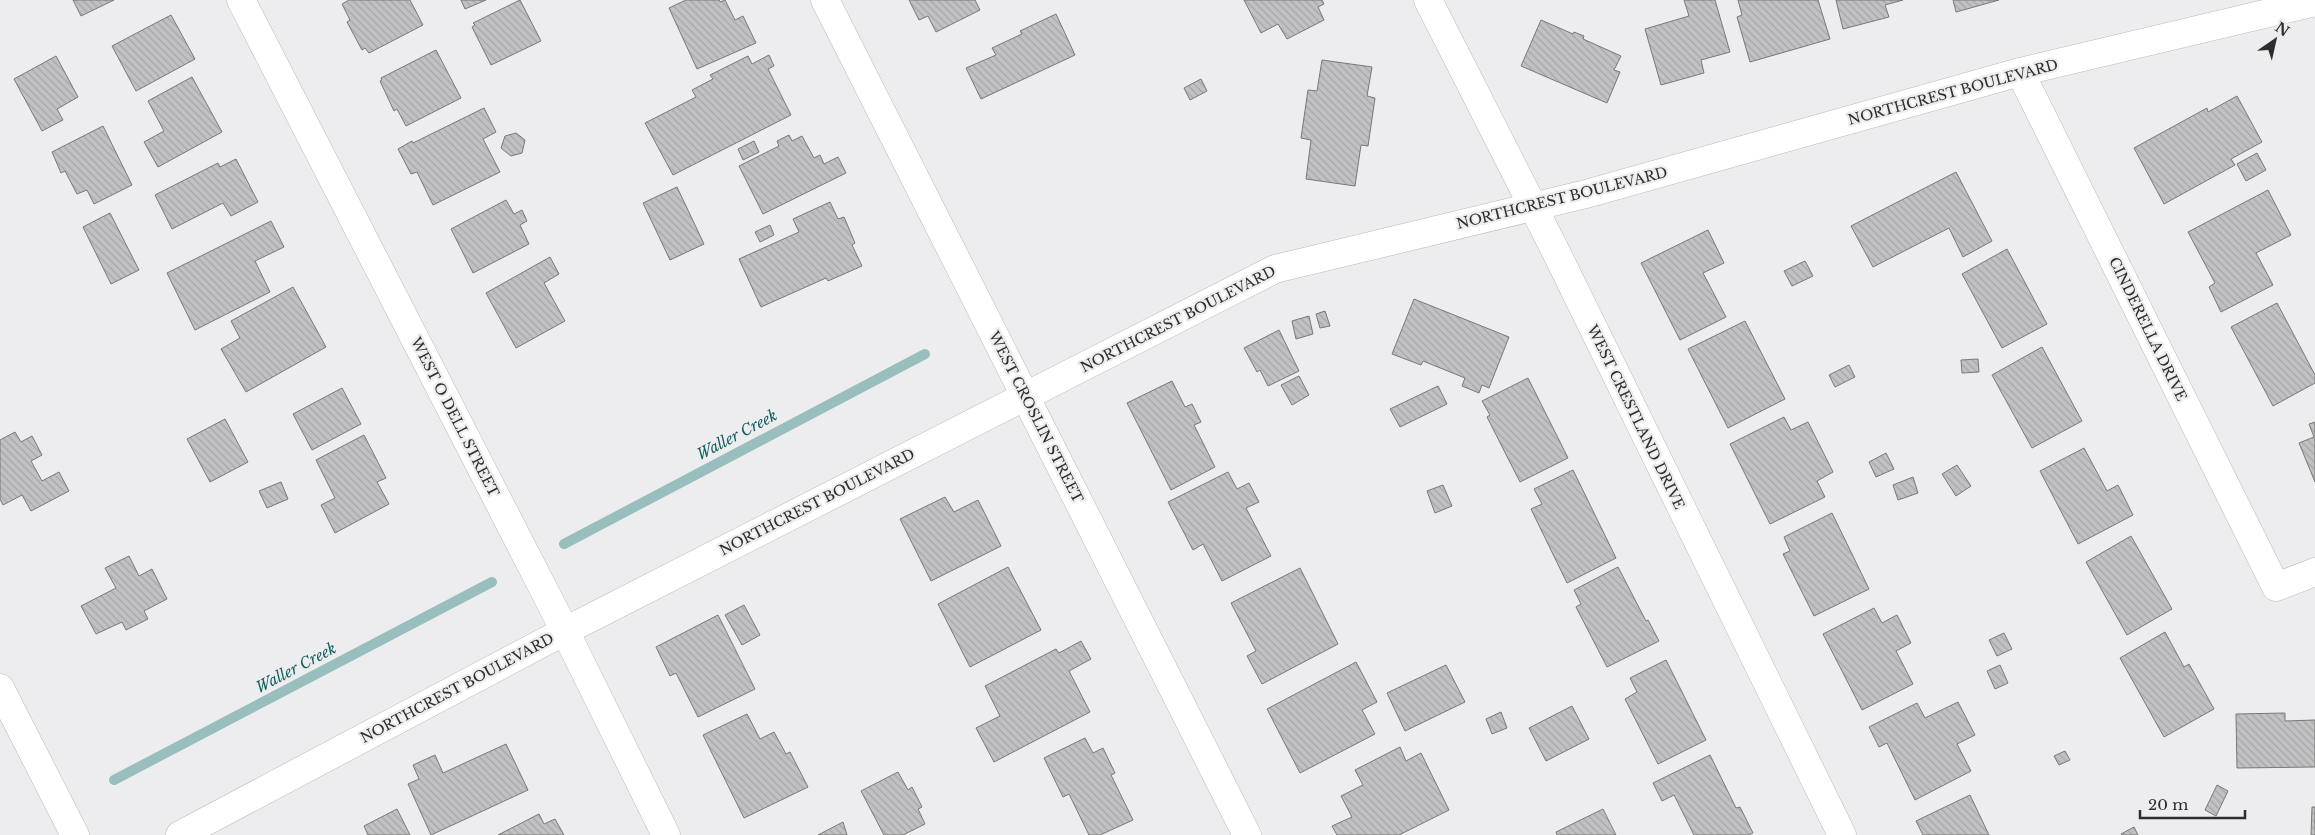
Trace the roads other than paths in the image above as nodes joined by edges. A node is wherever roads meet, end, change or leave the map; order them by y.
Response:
1 (241, 0) edge
2 (824, 0) edge
3 (1428, 0) edge
4 (2315, 2) edge
5 (2020, 72) junction
6 (1533, 207) junction
7 (1025, 396) junction
8 (2315, 572) edge
9 (565, 631) junction
10 (0, 688) edge
11 (76, 835) edge
12 (180, 835) edge
13 (666, 835) edge
14 (1247, 835) edge
15 (1842, 835) edge

1 - 9 street, WEST O DELL STREET
2 - 7 street, WEST CROSLIN STREET
3 - 6 street, WEST CRESTLAND DRIVE
4 - 5 street, NORTHCREST BOULEVARD
5 - 6 street, NORTHCREST BOULEVARD
5 - 8 street, CINDERELLA DRIVE
6 - 7 street, NORTHCREST BOULEVARD
6 - 15 street, WEST CRESTLAND DRIVE
7 - 9 street, NORTHCREST BOULEVARD
7 - 14 street, WEST CROSLIN STREET
9 - 12 street, NORTHCREST BOULEVARD
9 - 13 street, WEST O DELL STREET
10 - 11 street

